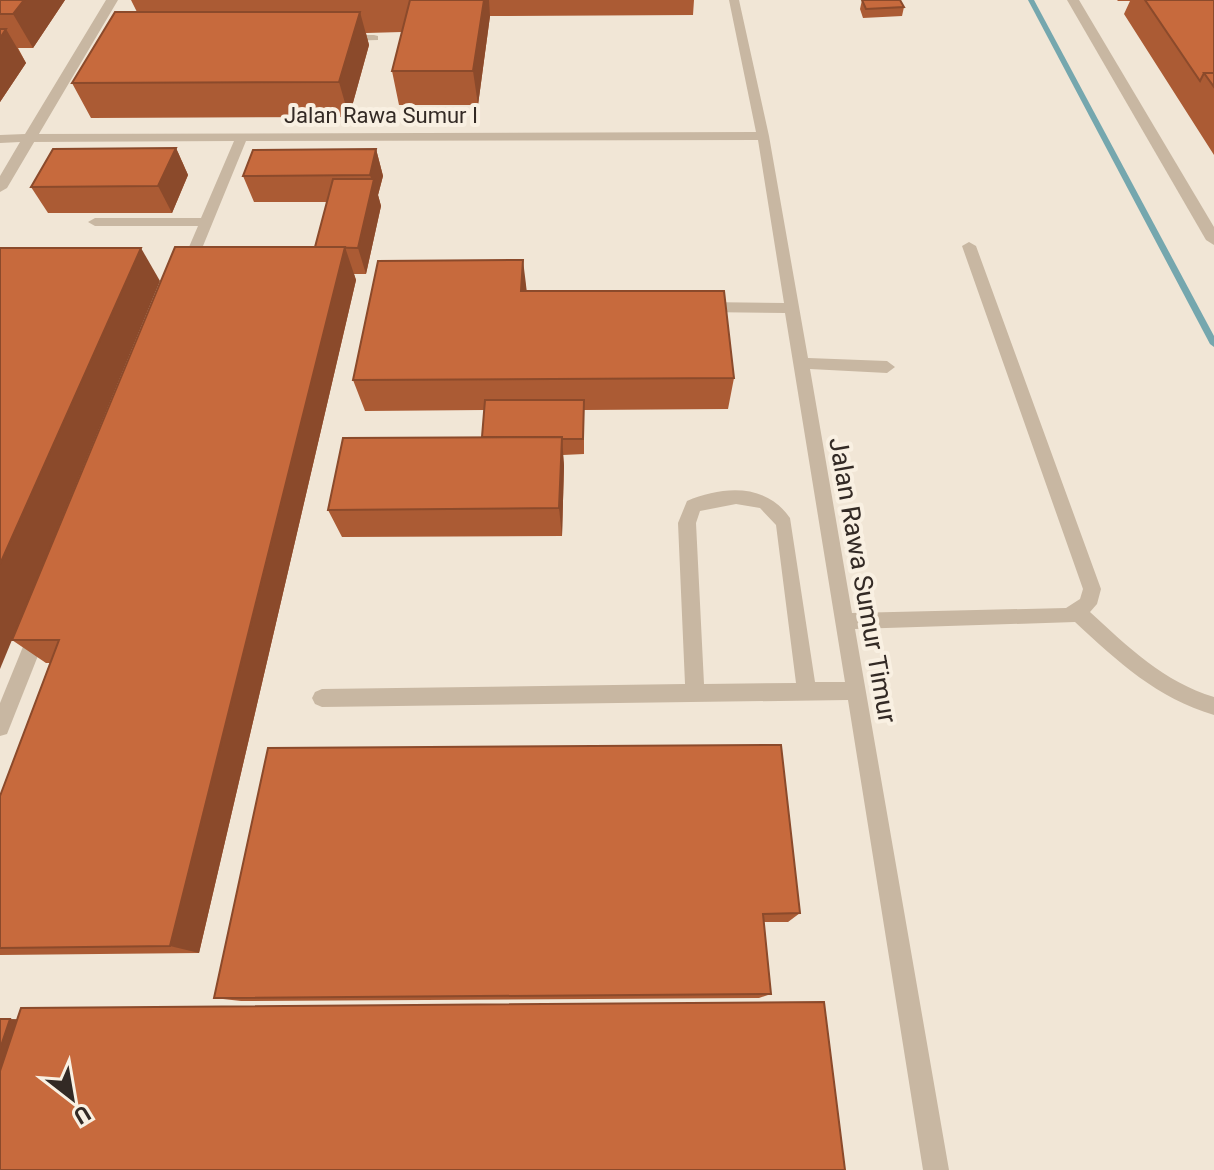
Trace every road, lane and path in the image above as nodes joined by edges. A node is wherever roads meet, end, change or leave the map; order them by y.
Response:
1 (112, 0) edge
2 (734, 0) edge
3 (1073, 0) edge
4 (327, 38) edge
5 (374, 38) dead end
6 (88, 40) junction
7 (104, 40) edge
8 (763, 136) junction
9 (29, 138) junction
10 (241, 138) junction
11 (0, 139) edge
12 (0, 188) edge
13 (95, 222) dead end
14 (206, 222) junction
15 (1214, 240) edge
16 (969, 246) dead end
17 (182, 280) edge
18 (683, 307) edge
19 (791, 308) junction
20 (800, 363) junction
21 (887, 367) dead end
22 (47, 611) edge
23 (1077, 612) junction
24 (843, 621) junction
25 (855, 691) junction
26 (807, 692) junction
27 (695, 693) junction
28 (322, 698) dead end
29 (1214, 706) edge
30 (0, 727) edge
31 (936, 1170) edge

1 - 6 street
2 - 8 lane, Jalan Rawa Sumur Timur
3 - 15 street
4 - 5 lane
6 - 7 lane
6 - 9 street
8 - 10 lane, Jalan Rawa Sumur I
8 - 19 lane, Jalan Rawa Sumur Timur
9 - 10 lane, Jalan Rawa Sumur I
9 - 11 street, Jalan Rawa Sumur I
9 - 12 street
10 - 14 lane
13 - 14 lane
14 - 17 lane
16 - 23 lane
18 - 19 lane
19 - 20 lane, Jalan Rawa Sumur Timur
20 - 21 lane
20 - 24 lane, Jalan Rawa Sumur Timur
22 - 30 lane
23 - 24 lane
23 - 29 lane
24 - 25 lane, Jalan Rawa Sumur Timur
25 - 26 lane
25 - 31 lane, Jalan Rawa Sumur Timur
26 - 27 lane
26 - 27 lane
27 - 28 lane

